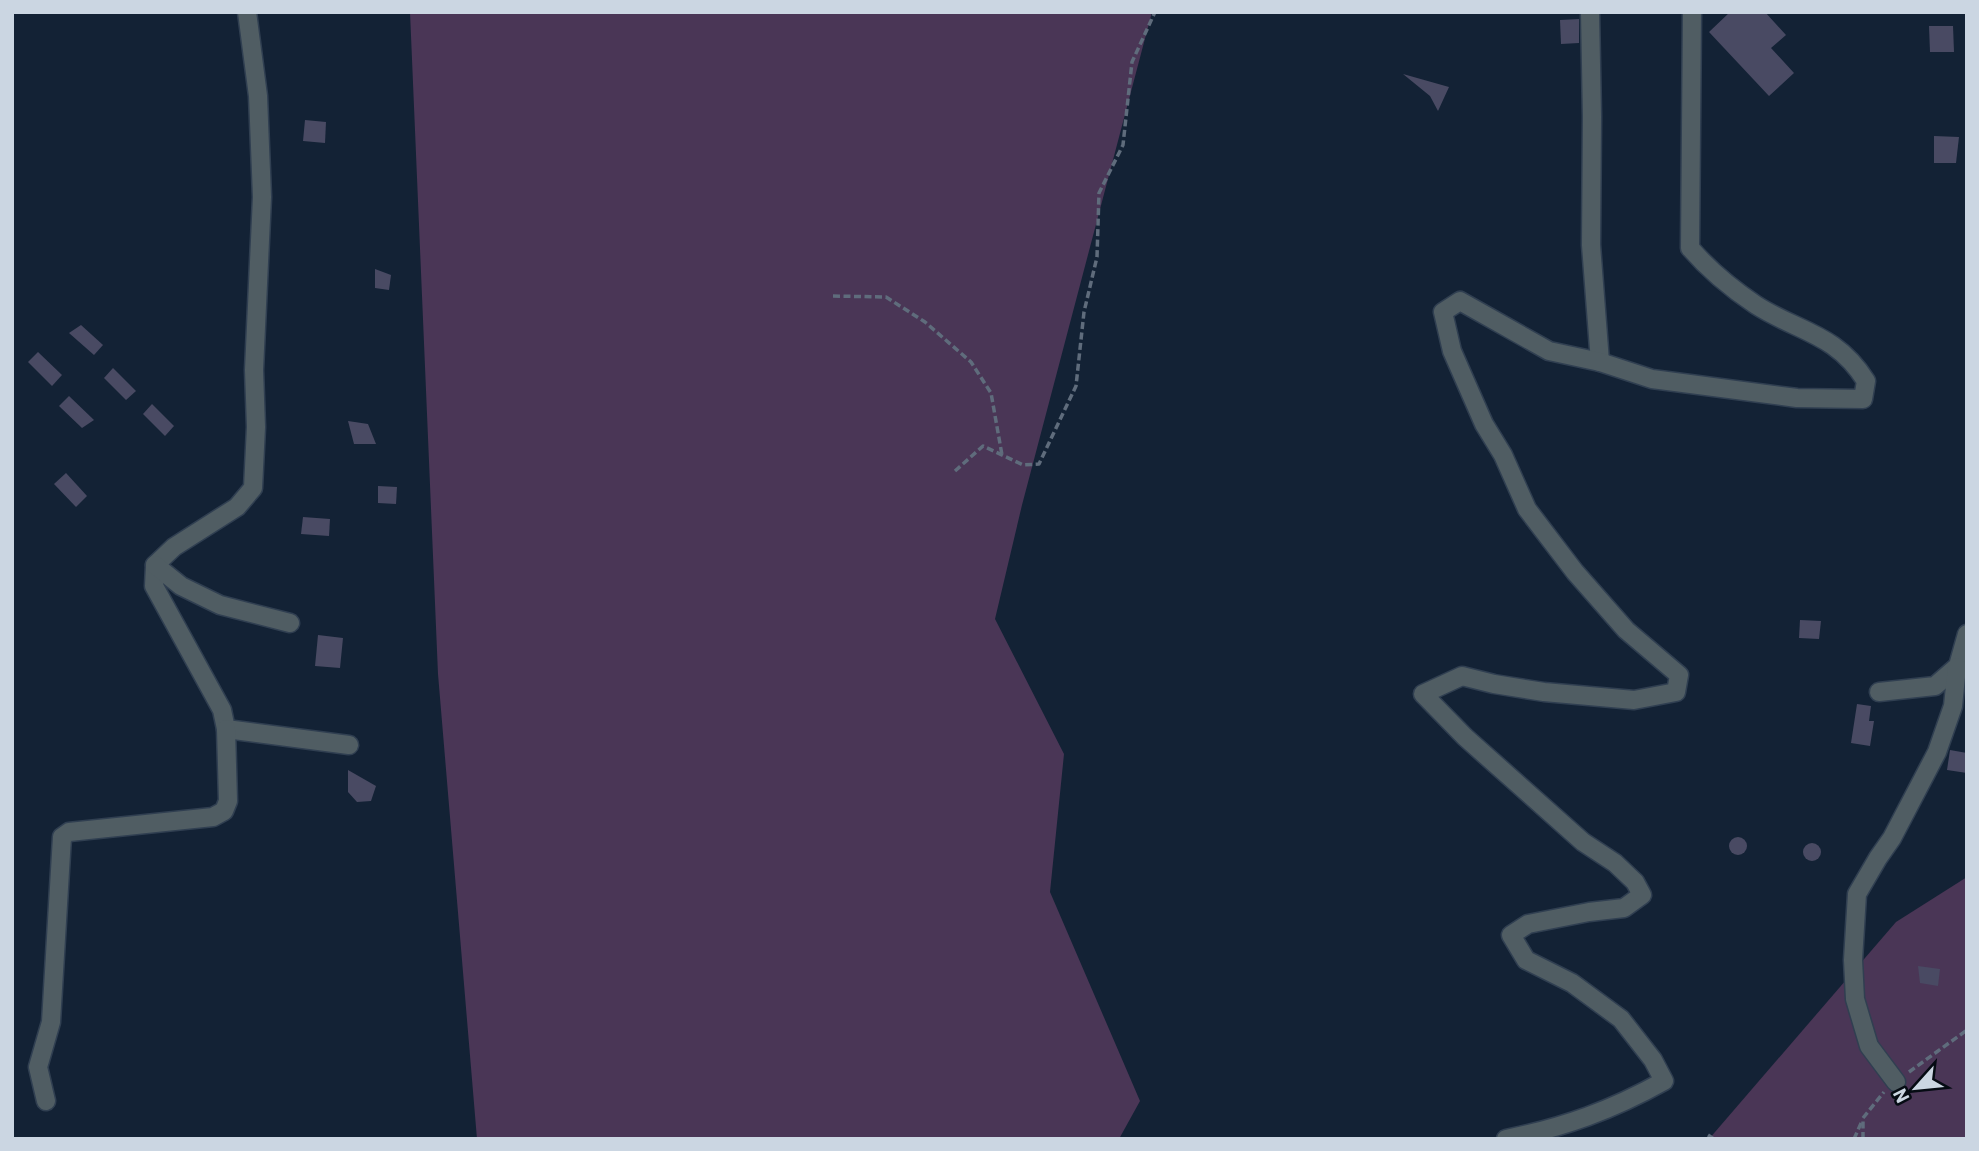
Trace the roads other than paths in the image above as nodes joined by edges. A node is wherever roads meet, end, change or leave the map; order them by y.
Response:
1 (247, 12) edge
2 (1590, 12) edge
3 (1692, 12) edge
4 (1600, 362) junction
5 (155, 565) junction
6 (290, 624) dead end
7 (1967, 634) edge
8 (1957, 667) junction
9 (1879, 692) dead end
10 (226, 729) junction
11 (349, 746) dead end
12 (1896, 1082) dead end
13 (46, 1101) dead end
14 (1506, 1139) edge

1 - 5 street
2 - 4 street
3 - 4 street
4 - 14 street
5 - 6 street
5 - 10 street
7 - 8 street
8 - 9 street
8 - 12 street
10 - 11 street
10 - 13 street

